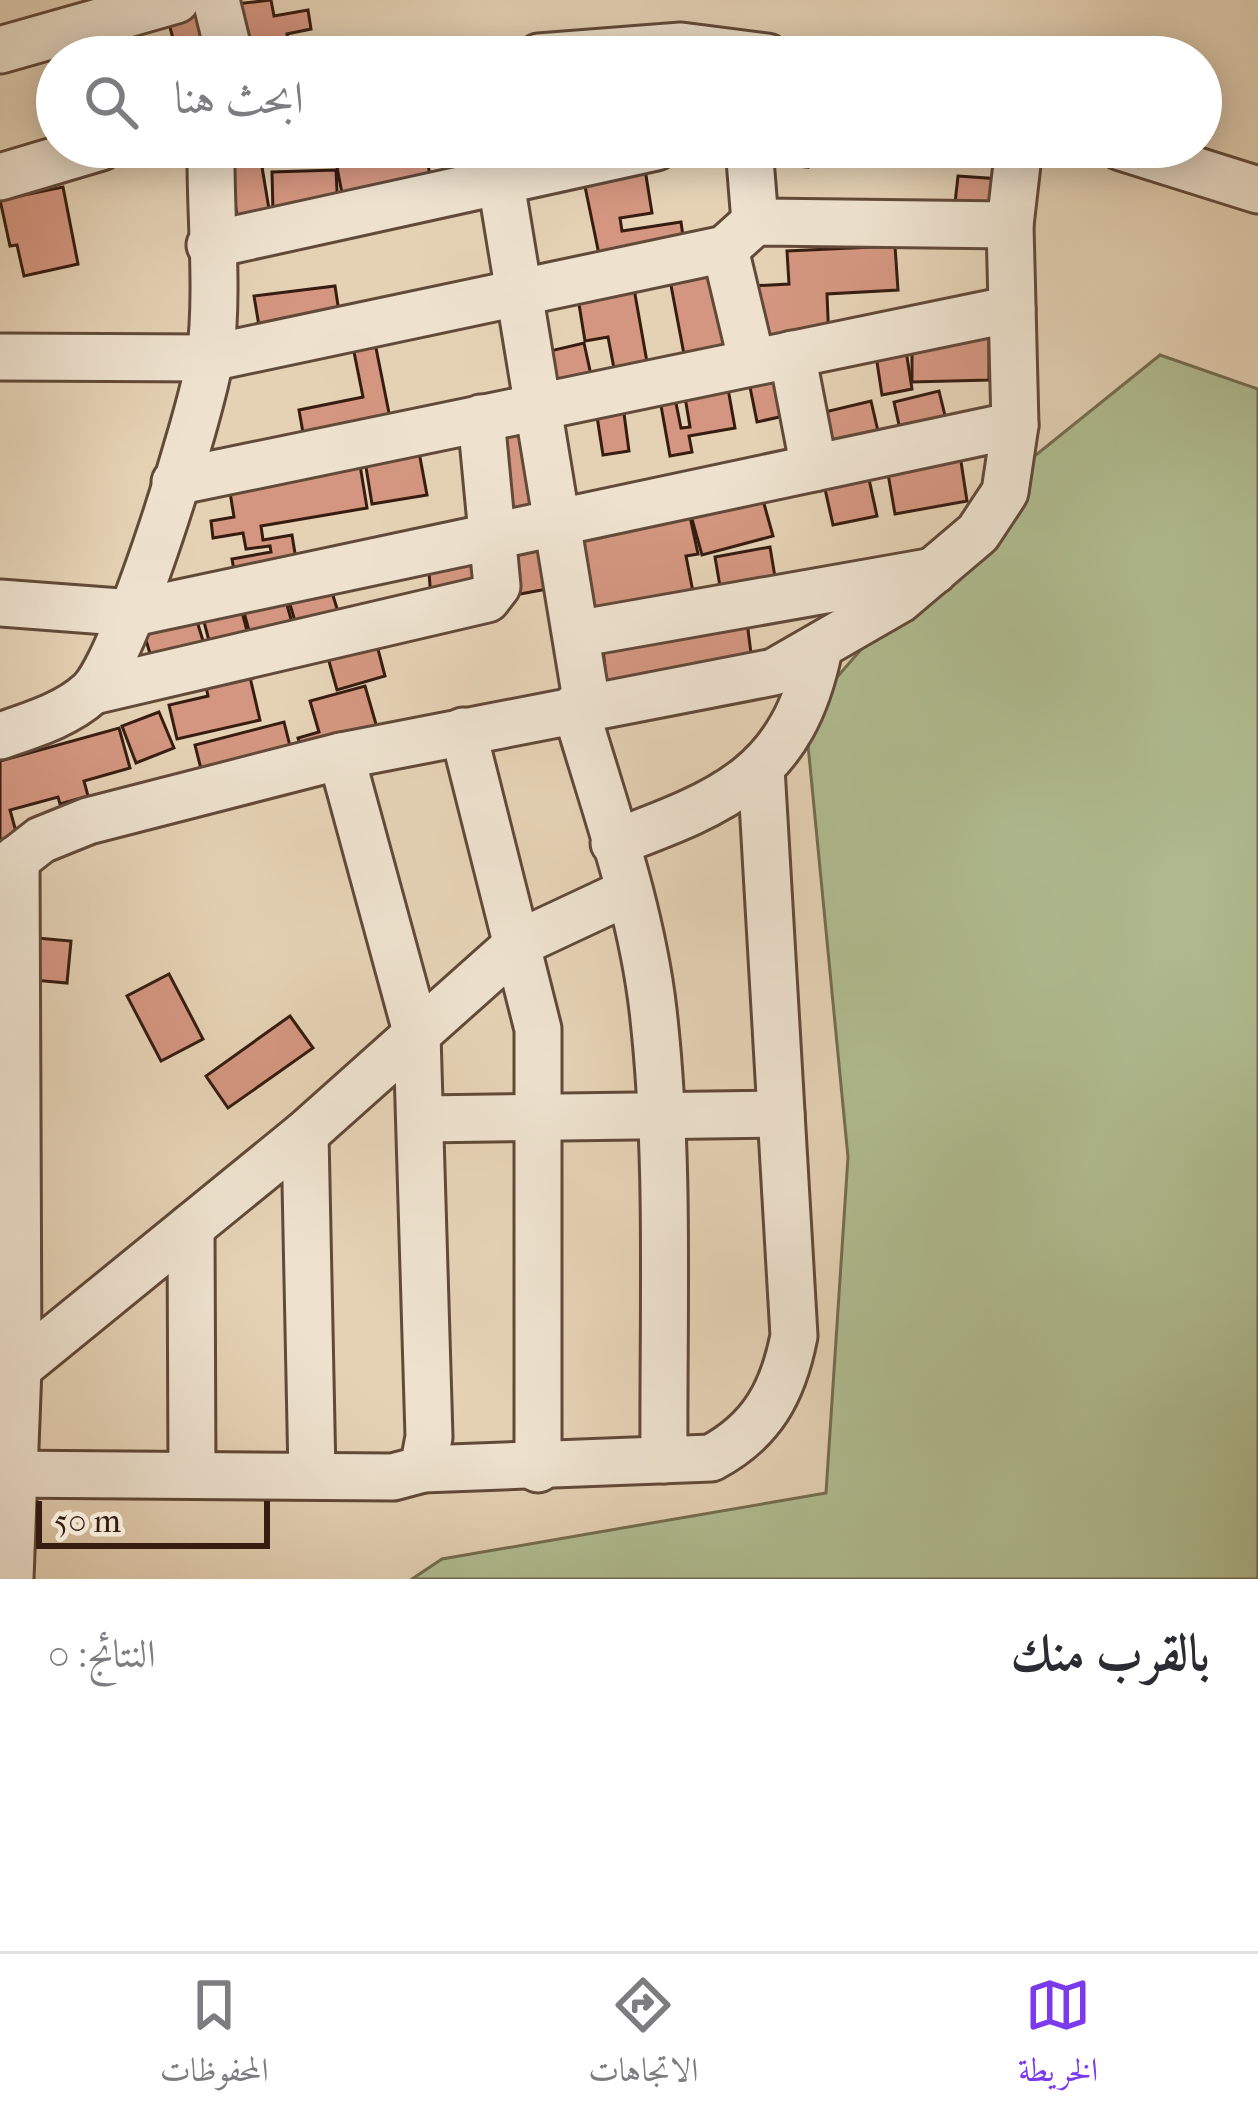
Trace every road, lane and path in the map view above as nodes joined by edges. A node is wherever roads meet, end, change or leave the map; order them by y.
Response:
1 (176, 0) edge
2 (216, 0) edge
3 (49, 36) edge
4 (225, 36) edge
5 (36, 40) edge
6 (0, 50) edge
7 (36, 166) edge
8 (211, 168) edge
9 (480, 168) edge
10 (499, 168) edge
11 (747, 168) edge
12 (1017, 168) edge
13 (1188, 168) edge
14 (0, 177) edge
15 (1258, 190) edge
16 (1010, 225) junction
17 (740, 236) junction
18 (210, 245) junction
19 (521, 292) junction
20 (1012, 309) junction
21 (0, 358) edge
22 (210, 358) junction
23 (772, 358) junction
24 (538, 407) junction
25 (482, 418) junction
26 (1016, 425) junction
27 (814, 468) junction
28 (175, 482) junction
29 (560, 523) junction
30 (490, 538) junction
31 (935, 571) junction
32 (0, 603) edge
33 (133, 613) junction
34 (577, 634) junction
35 (819, 649) junction
36 (93, 691) junction
37 (581, 706) junction
38 (463, 730) junction
39 (0, 736) edge
40 (341, 756) junction
41 (761, 768) junction
42 (614, 843) junction
43 (8, 866) edge
44 (628, 892) junction
45 (519, 943) junction
46 (417, 1035) junction
47 (781, 1114) junction
48 (541, 1116) junction
49 (422, 1119) junction
50 (659, 1119) junction
51 (305, 1134) junction
52 (191, 1227) junction
53 (18, 1368) junction
54 (664, 1460) junction
55 (423, 1469) junction
56 (538, 1469) junction
57 (192, 1472) junction
58 (7, 1474) edge
59 (312, 1475) junction
60 (10, 1579) edge

1 - 3 street
2 - 4 street
5 - 6 street
7 - 14 street
8 - 18 street
9 - 18 street
10 - 19 street
11 - 17 street
12 - 16 street
13 - 15 street
16 - 17 street
16 - 20 street
17 - 19 street
17 - 23 street
18 - 22 street
19 - 22 street
19 - 24 street
20 - 23 street
20 - 26 street
21 - 22 street
22 - 28 street
23 - 24 street
23 - 27 street
24 - 25 street
24 - 29 street
25 - 28 street
25 - 30 street
26 - 27 street
26 - 31 street
27 - 29 street
28 - 33 street
29 - 30 street
29 - 34 street
30 - 33 street
30 - 36 street
31 - 34 street
31 - 35 street
32 - 33 street
33 - 36 street
34 - 37 street
35 - 37 street
35 - 41 street
36 - 39 street
37 - 38 street
37 - 42 street
38 - 40 street
38 - 45 street
40 - 43 street
40 - 46 street
41 - 42 street
41 - 47 street
42 - 44 street
43 - 53 street
44 - 45 street
44 - 50 street
45 - 46 street
45 - 48 street
46 - 49 street
46 - 51 street
47 - 50 street
47 - 54 street
48 - 49 street
48 - 50 street
48 - 56 street
49 - 55 street
50 - 54 street
51 - 52 street
51 - 59 street
52 - 53 street
52 - 57 street
53 - 58 street
54 - 56 street
55 - 56 street
55 - 59 street
57 - 58 street
57 - 59 street
58 - 60 street

